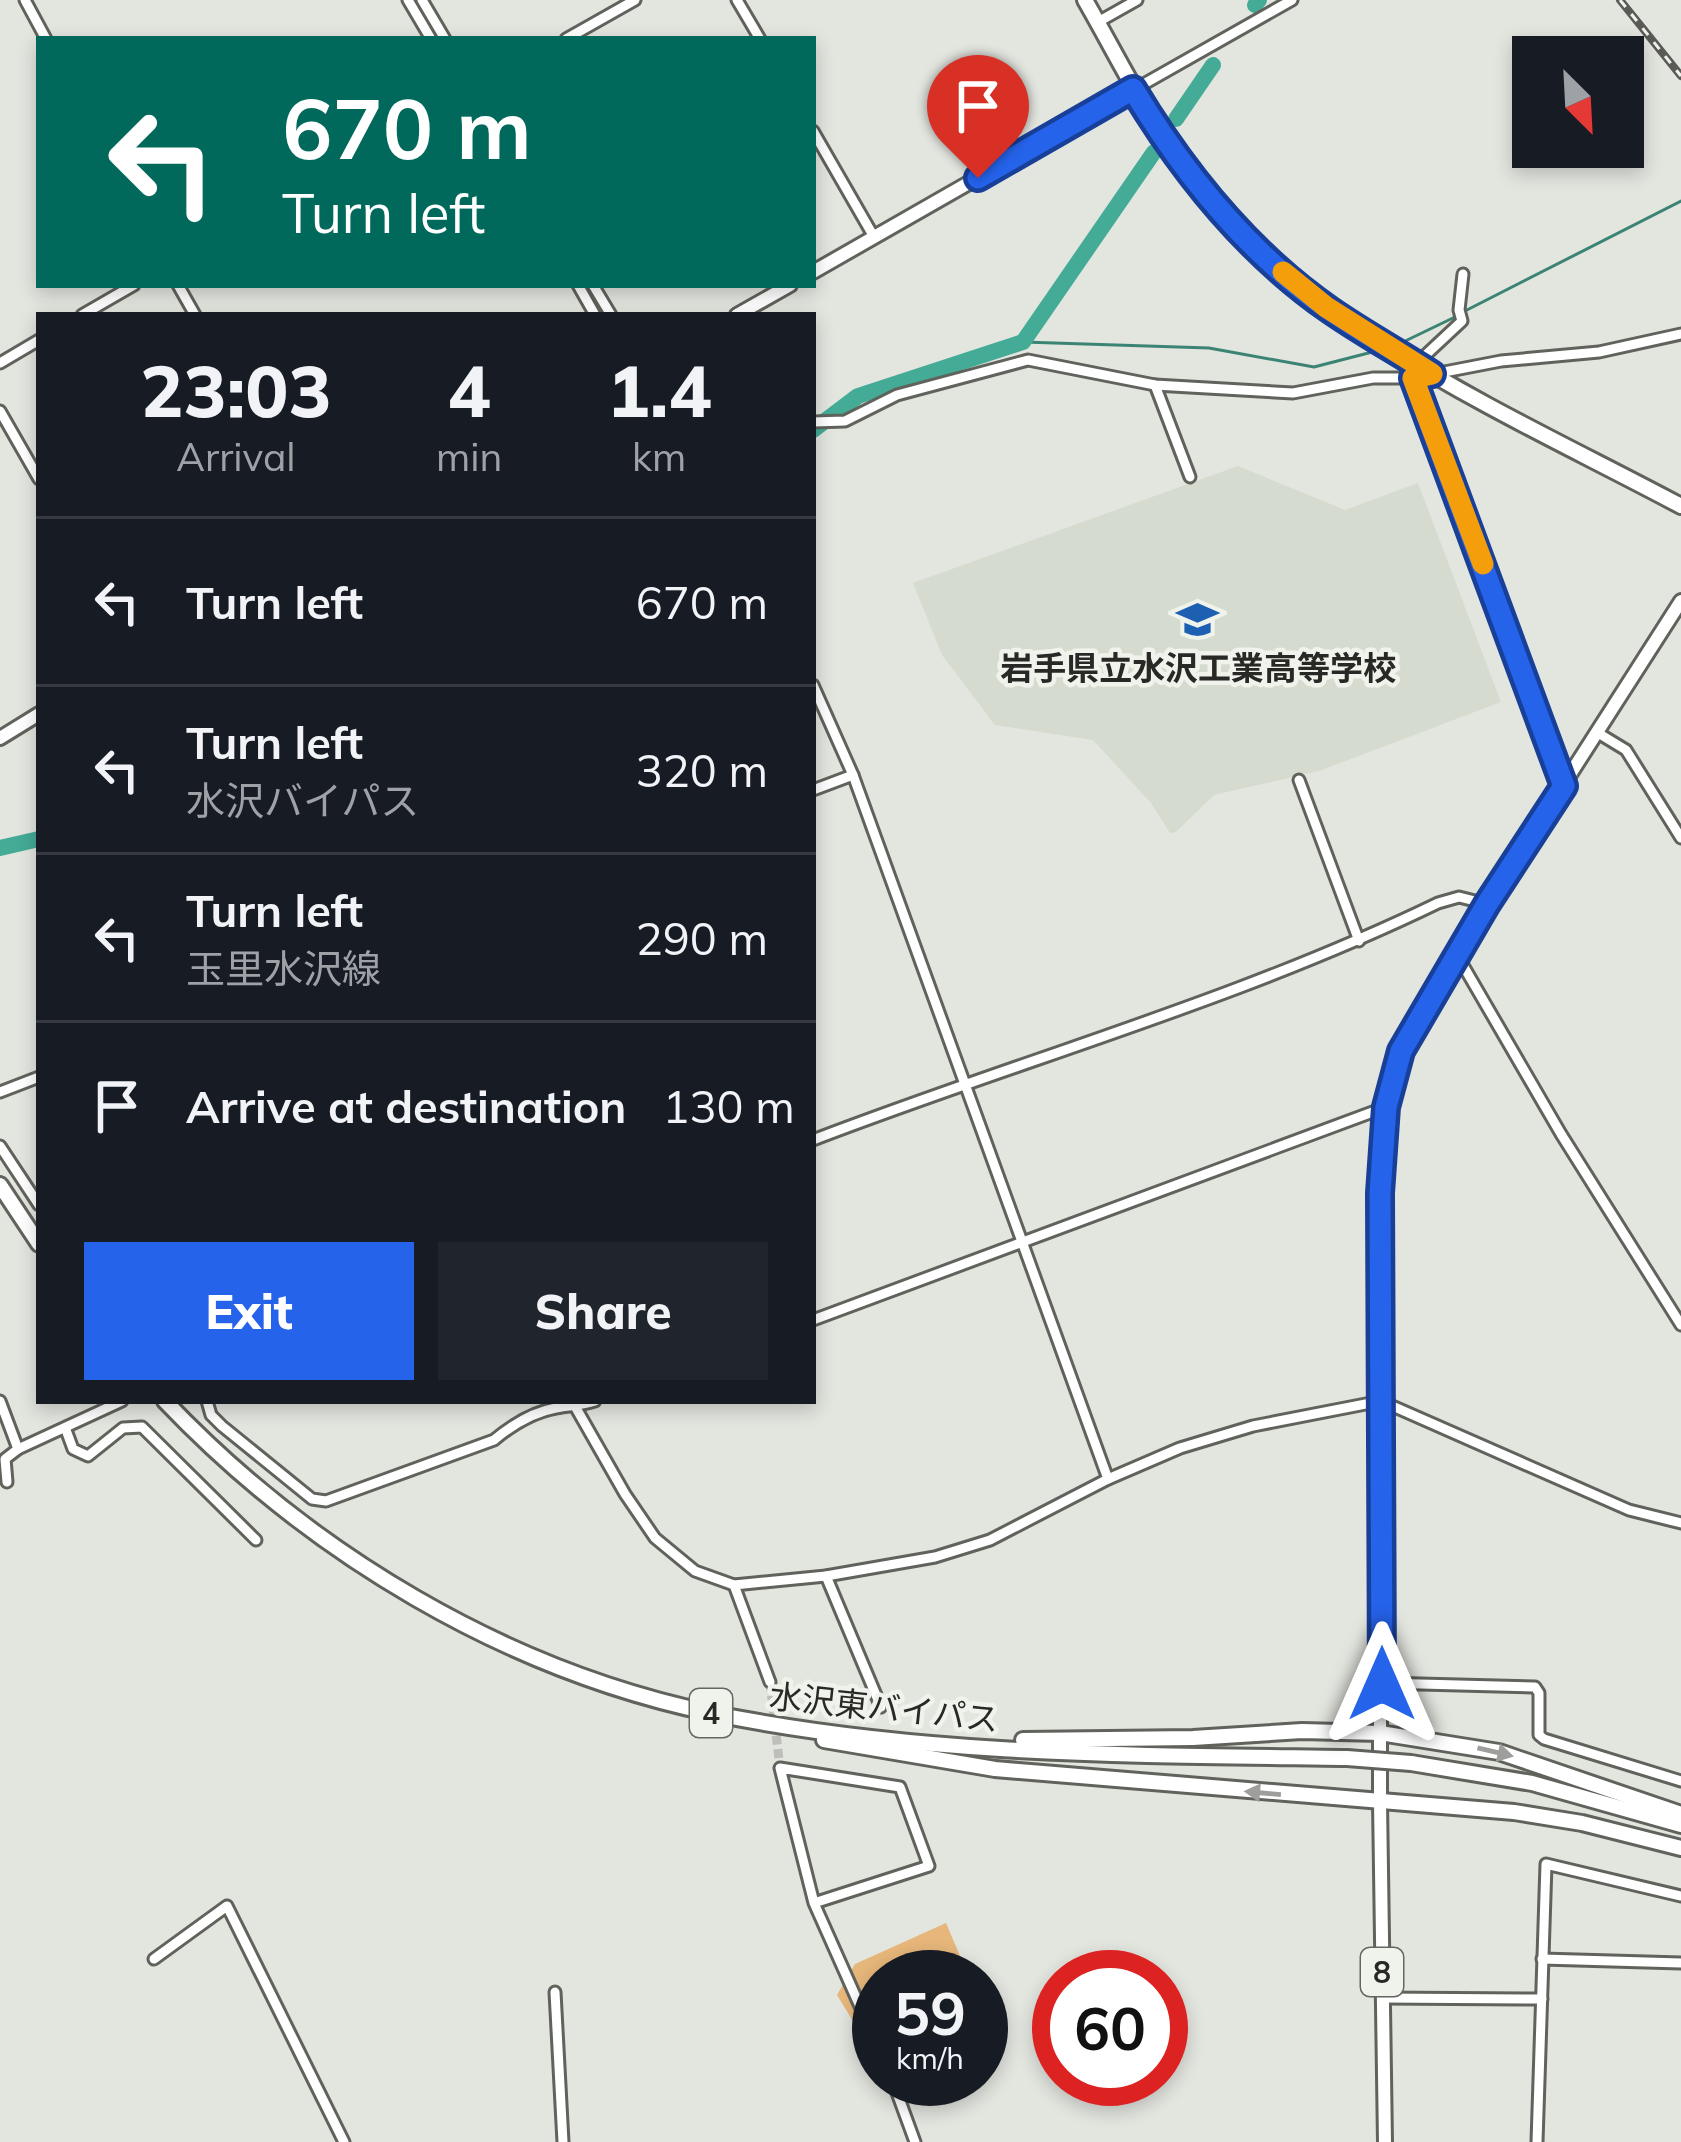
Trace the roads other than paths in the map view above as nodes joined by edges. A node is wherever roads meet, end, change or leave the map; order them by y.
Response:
1 (25, 0) edge
2 (408, 0) edge
3 (422, 0) edge
4 (635, 0) edge
5 (737, 0) edge
6 (1085, 0) edge
7 (1137, 0) edge
8 (1292, 0) edge
9 (1098, 22) junction
10 (44, 36) edge
11 (429, 36) edge
12 (443, 36) edge
13 (571, 36) edge
14 (758, 36) edge
15 (1133, 89) junction
16 (816, 136) edge
17 (874, 237) junction
18 (816, 270) edge
19 (1463, 274) dead end
20 (129, 288) edge
21 (785, 288) edge
22 (87, 312) edge
23 (742, 312) edge
24 (1681, 334) edge
25 (36, 342) edge
26 (0, 363) edge
27 (1415, 371) junction
28 (1432, 374) junction
29 (1155, 385) junction
30 (0, 411) edge
31 (816, 422) edge
32 (36, 474) edge
33 (1190, 477) dead end
34 (1681, 506) edge
35 (1681, 601) edge
36 (816, 692) edge
37 (36, 716) edge
38 (1598, 733) junction
39 (0, 738) edge
40 (854, 776) junction
41 (1299, 780) dead end
42 (1564, 786) junction
43 (816, 789) edge
44 (1681, 838) edge
45 (1487, 904) junction
46 (1359, 941) junction
47 (1457, 955) junction
48 (36, 1078) edge
49 (964, 1082) junction
50 (0, 1092) edge
51 (1386, 1107) junction
52 (816, 1139) edge
53 (0, 1146) edge
54 (0, 1185) edge
55 (36, 1200) edge
56 (36, 1239) edge
57 (1022, 1242) junction
58 (816, 1319) edge
59 (1681, 1325) edge
60 (0, 1401) edge
61 (1381, 1401) junction
62 (116, 1404) edge
63 (168, 1404) edge
64 (208, 1404) edge
65 (574, 1404) edge
66 (66, 1430) junction
67 (18, 1449) junction
68 (1108, 1479) junction
69 (7, 1482) dead end
70 (1681, 1523) edge
71 (256, 1540) dead end
72 (826, 1576) junction
73 (734, 1585) junction
74 (770, 1682) tunnel mouth
75 (1382, 1684) junction
76 (881, 1707) dead end
77 (708, 1712) junction
78 (1380, 1733) junction
79 (934, 1743) junction
80 (1681, 1780) edge
81 (1380, 1802) junction
82 (1681, 1814) edge
83 (1681, 1825) edge
84 (1681, 1848) edge
85 (1681, 1896) edge
86 (814, 1903) junction
87 (154, 1959) dead end
88 (1542, 1959) junction
89 (1681, 1963) edge
90 (852, 1988) edge
91 (556, 1992) dead end
92 (1382, 1999) junction
93 (1542, 1999) junction
94 (902, 2106) edge
95 (344, 2142) edge
96 (562, 2142) edge
97 (915, 2142) edge
98 (1385, 2142) edge
99 (1537, 2142) edge

1 - 10 street
2 - 11 street
3 - 12 street
4 - 13 street
5 - 14 street
6 - 9 highway
7 - 9 street
8 - 15 street
9 - 15 highway
15 - 17 main road
15 - 27 highway
16 - 17 street
17 - 18 main road
19 - 27 street
20 - 22 street
21 - 23 main road
24 - 28 street
25 - 26 street
27 - 28 highway
27 - 29 street
27 - 42 street
28 - 34 highway
29 - 31 street
29 - 33 street
30 - 32 street
35 - 38 main road, 8
36 - 40 street
37 - 39 main road
38 - 42 main road, 8
38 - 44 street
40 - 43 street
40 - 49 street
41 - 46 street
42 - 45 main road, 8
45 - 46 street
45 - 47 main road, 8
46 - 49 street
47 - 51 main road, 8
47 - 59 street
48 - 50 street
49 - 52 street
49 - 57 street
51 - 57 street
51 - 61 main road, 8
53 - 55 street
54 - 56 highway
57 - 58 street
57 - 68 street
60 - 67 street
61 - 68 street
61 - 70 street
61 - 75 main road, 8
62 - 66 street
63 - 77 highway, 水沢東バイパス / 4
64 - 65 street
65 - 73 street
66 - 67 street
66 - 71 street
67 - 69 street
68 - 72 street
72 - 73 street
72 - 76 street
73 - 74 street
75 - 78 main road, 8
75 - 80 street
77 - 79 highway, 水沢東バイパス / 4
81 -> 77 highway
78 - 79 highway
78 - 81 main road, 8
78 -> 82 highway
79 - 83 highway, 水沢東バイパス / 4, bridge
81 - 84 highway
81 - 92 main road, 8
85 - 88 street
86 - 86 street
86 - 90 street
87 - 95 street
88 - 89 street
88 - 93 street
91 - 96 street
92 - 93 street
92 - 98 main road, 8
93 - 99 street
94 - 97 street

